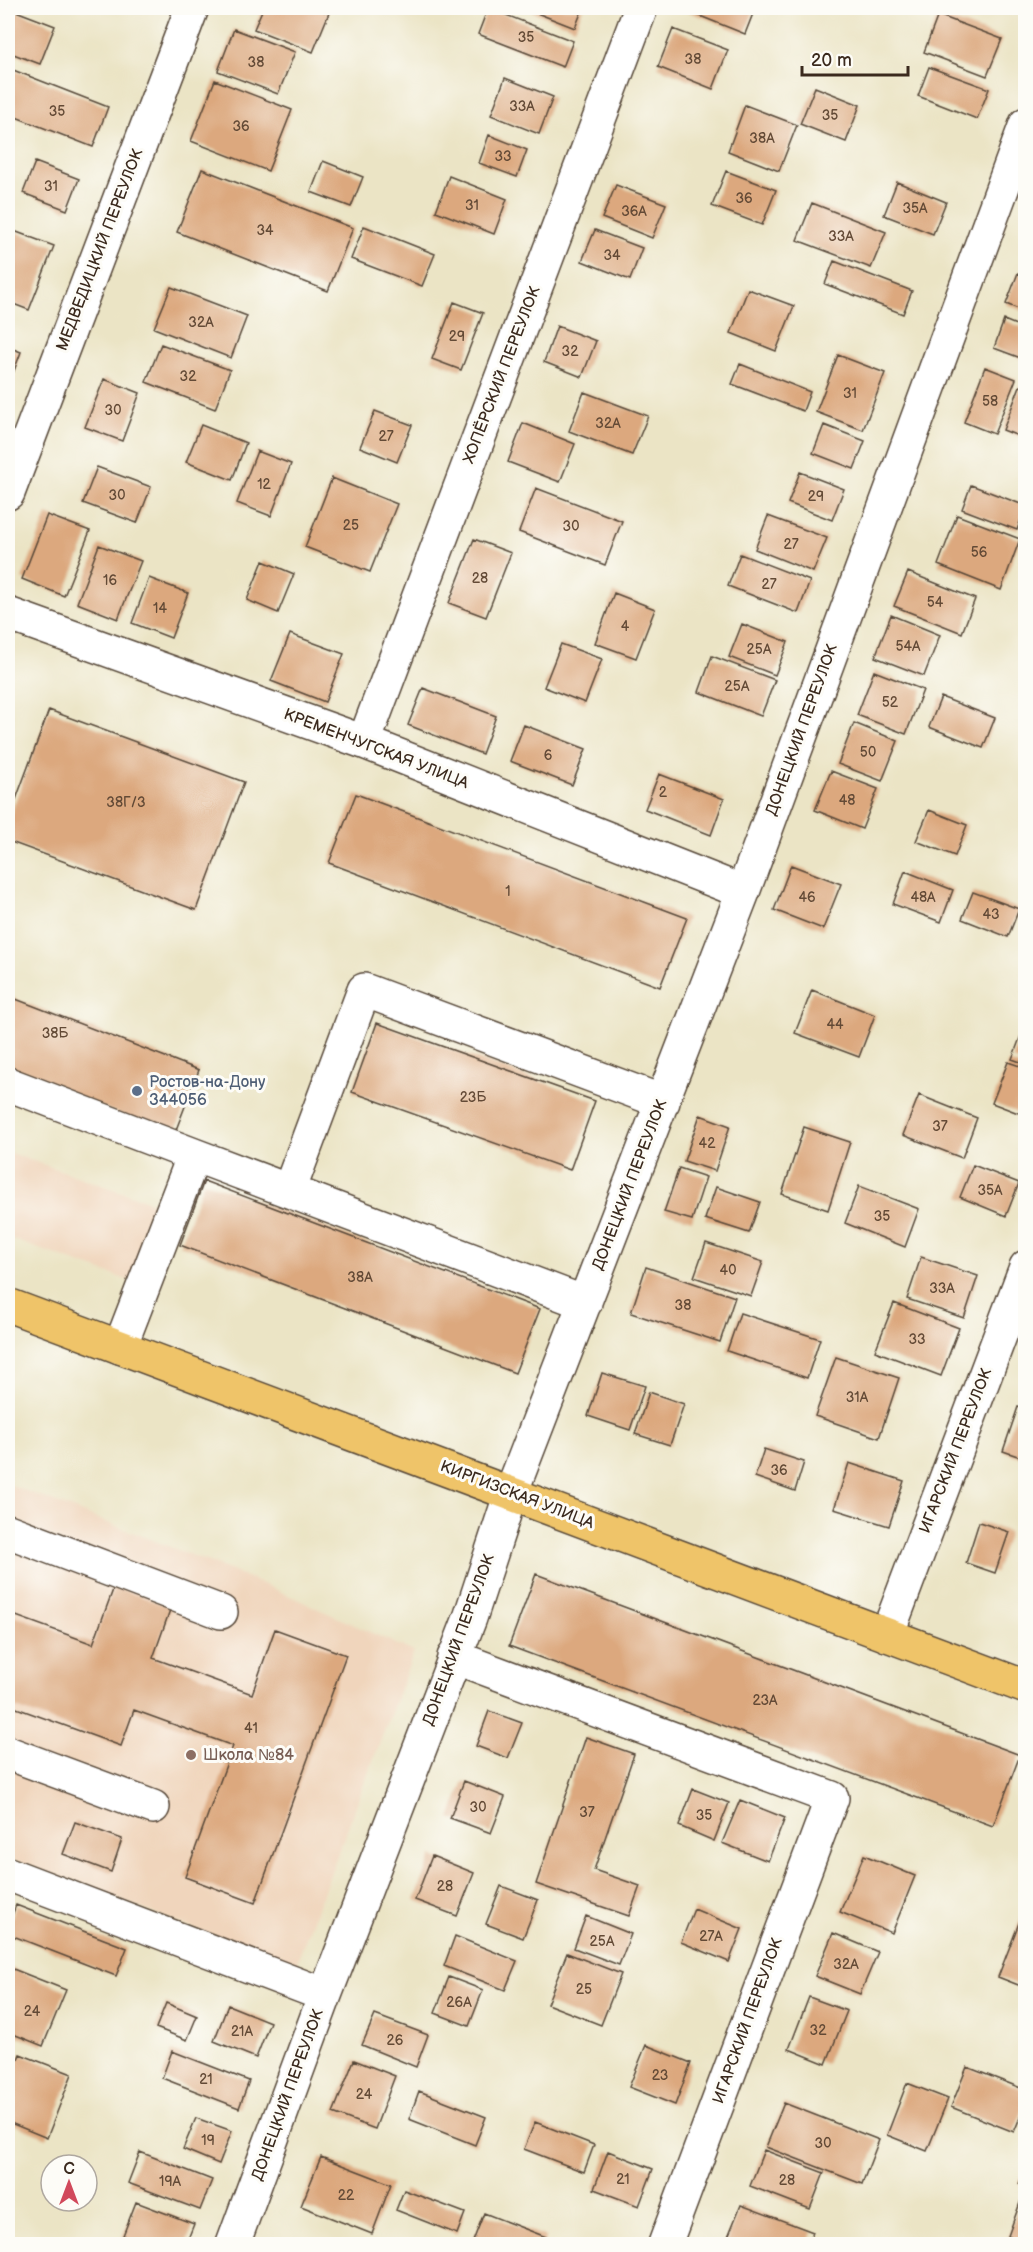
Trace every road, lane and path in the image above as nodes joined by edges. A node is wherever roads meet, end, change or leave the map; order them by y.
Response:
1 (192, 8) edge
2 (641, 8) edge
3 (1026, 124) edge
4 (8, 493) edge
5 (8, 614) edge
6 (364, 742) junction
7 (743, 891) junction
8 (8, 1084) edge
9 (663, 1102) junction
10 (194, 1155) junction
11 (289, 1191) junction
12 (1026, 1267) edge
13 (585, 1303) junction
14 (8, 1305) edge
15 (120, 1347) junction
16 (511, 1493) junction
17 (8, 1531) edge
18 (222, 1612) dead end
19 (887, 1635) junction
20 (454, 1657) junction
21 (1026, 1687) edge
22 (8, 1753) edge
23 (153, 1808) dead end
24 (8, 1874) edge
25 (325, 1995) junction
26 (232, 2244) edge
27 (665, 2244) edge

1 - 4 street, МЕДВЕДИЦКИЙ ПЕРЕУЛОК
2 - 6 street, ХОПЁРСКИЙ ПЕРЕУЛОК
3 - 7 street, ДОНЕЦКИЙ ПЕРЕУЛОК
5 - 6 street, КРЕМЕНЧУГСКАЯ УЛИЦА
6 - 7 street, КРЕМЕНЧУГСКАЯ УЛИЦА
7 - 9 street, ДОНЕЦКИЙ ПЕРЕУЛОК
8 - 10 street
9 - 11 street
9 - 13 street, ДОНЕЦКИЙ ПЕРЕУЛОК
10 - 11 street
10 - 15 street
11 - 13 street
12 - 19 street, ИГАРСКИЙ ПЕРЕУЛОК
13 - 16 street, ДОНЕЦКИЙ ПЕРЕУЛОК
14 - 15 main road, КИРГИЗСКАЯ УЛИЦА
15 - 16 main road, КИРГИЗСКАЯ УЛИЦА
16 - 19 main road, КИРГИЗСКАЯ УЛИЦА
16 - 20 street, ДОНЕЦКИЙ ПЕРЕУЛОК
17 - 18 street
19 - 21 main road, КИРГИЗСКАЯ УЛИЦА
20 - 25 street, ДОНЕЦКИЙ ПЕРЕУЛОК
20 - 27 street, ИГАРСКИЙ ПЕРЕУЛОК
22 - 23 street
24 - 25 street
25 - 26 street, ДОНЕЦКИЙ ПЕРЕУЛОК

